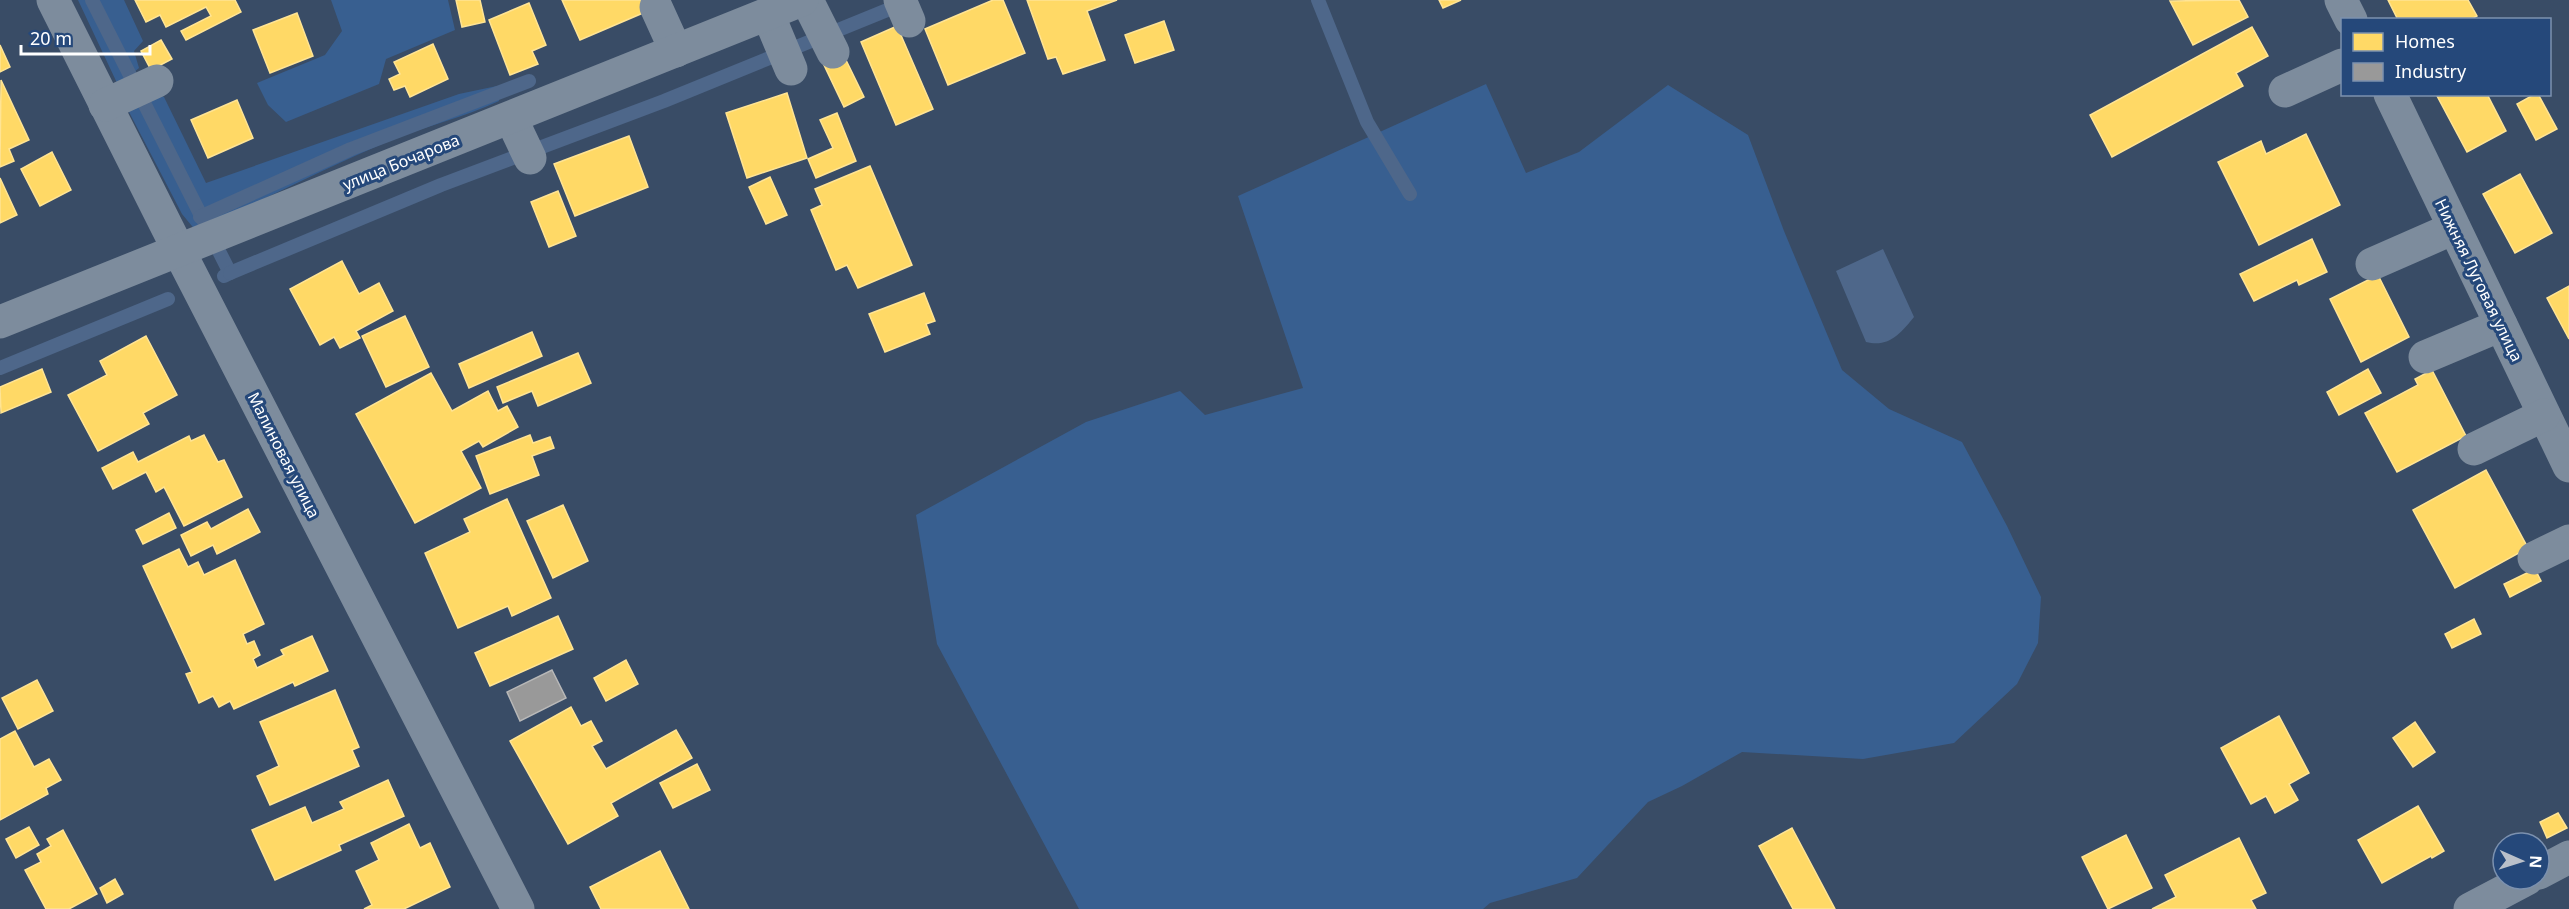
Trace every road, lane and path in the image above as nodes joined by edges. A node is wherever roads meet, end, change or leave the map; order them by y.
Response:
1 (53, 0) edge
2 (802, 0) edge
3 (807, 0) edge
4 (2341, 0) edge
5 (656, 7) dead end
6 (768, 14) junction
7 (2350, 18) edge
8 (676, 51) junction
9 (833, 52) dead end
10 (2341, 66) edge
11 (791, 69) dead end
12 (157, 81) dead end
13 (2285, 91) dead end
14 (2391, 96) edge
15 (105, 105) junction
16 (511, 118) junction
17 (530, 158) dead end
18 (2454, 228) junction
19 (179, 251) junction
20 (2372, 264) dead end
21 (0, 322) edge
22 (2501, 325) junction
23 (2425, 357) dead end
24 (2544, 415) junction
25 (2474, 448) dead end
26 (2569, 466) edge
27 (2569, 541) edge
28 (2534, 558) dead end
29 (2569, 857) edge
30 (2551, 867) edge
31 (2504, 891) edge
32 (518, 909) edge
33 (2470, 909) edge

1 - 15 street, Малиновая улица
2 - 6 street, улица Бочарова
3 - 9 street
4 - 7 street
5 - 8 street
6 - 8 street, улица Бочарова
6 - 11 street
8 - 16 street, улица Бочарова
10 - 13 street
12 - 15 street
14 - 18 street, Нижняя Луговая улица
15 - 19 street, Малиновая улица
16 - 17 street
16 - 19 street, улица Бочарова
18 - 20 street
18 - 22 street, Нижняя Луговая улица
19 - 21 street, улица Бочарова
19 - 32 street, Малиновая улица
22 - 23 street
22 - 24 street, Нижняя Луговая улица
24 - 25 street
24 - 26 street, Нижняя Луговая улица
27 - 28 street
29 - 30 street
31 - 33 street

